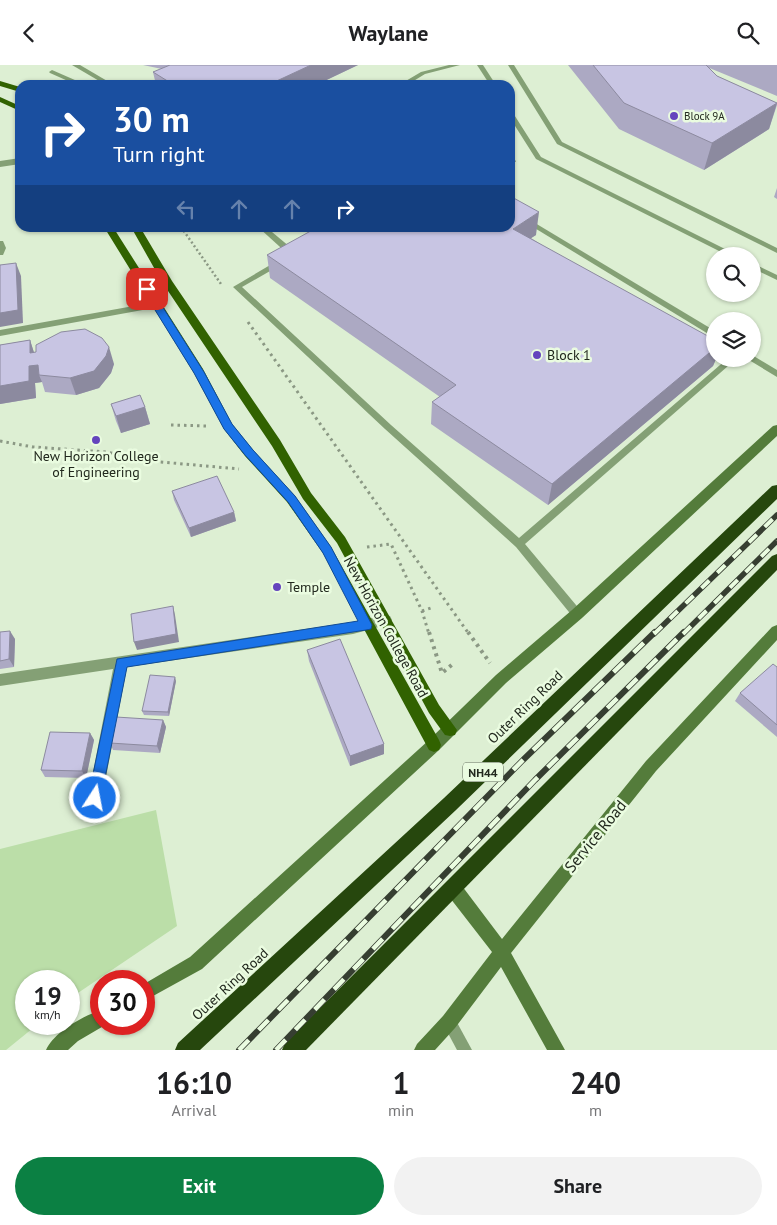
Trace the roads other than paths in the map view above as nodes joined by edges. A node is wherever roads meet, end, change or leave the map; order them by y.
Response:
1 (75, 65) edge
2 (457, 65) edge
3 (480, 65) edge
4 (511, 65) edge
5 (52, 72) dead end
6 (70, 80) edge
7 (102, 80) edge
8 (411, 80) edge
9 (490, 80) edge
10 (0, 83) edge
11 (15, 88) edge
12 (0, 99) edge
13 (15, 106) edge
14 (515, 121) edge
15 (15, 162) edge
16 (0, 164) edge
17 (515, 213) edge
18 (111, 232) edge
19 (138, 232) edge
20 (268, 232) edge
21 (0, 243) edge
22 (717, 247) edge
23 (777, 251) edge
24 (0, 253) edge
25 (761, 270) edge
26 (777, 278) edge
27 (156, 305) junction
28 (706, 330) edge
29 (0, 333) edge
30 (761, 364) edge
31 (723, 367) edge
32 (777, 374) edge
33 (777, 429) edge
34 (777, 489) edge
35 (519, 544) junction
36 (777, 560) edge
37 (577, 614) junction
38 (385, 620) junction
39 (366, 625) junction
40 (774, 639) edge
41 (122, 662) junction
42 (0, 680) edge
43 (450, 731) junction
44 (434, 745) junction
45 (95, 798) dead end
46 (454, 888) junction
47 (502, 952) junction
48 (155, 987) edge
49 (449, 1022) junction
50 (90, 1024) edge
51 (55, 1050) edge
52 (185, 1050) edge
53 (292, 1050) edge
54 (423, 1050) edge
55 (465, 1050) edge
56 (556, 1050) edge

1 - 7 lane
2 - 8 lane
3 - 9 lane
4 - 23 lane
5 - 6 lane
10 - 11 main road
12 - 13 main road
14 - 22 lane
15 - 16 street
17 - 28 lane
18 - 27 main road, New Horizon College Road
19 - 38 main road, New Horizon College Road
20 - 35 lane
21 - 24 lane
25 - 26 lane
27 - 29 lane
27 - 39 main road, New Horizon College Road
30 - 32 lane
31 - 35 lane
33 - 37 street
34 - 52 highway, Outer Ring Road / NH44
35 - 37 lane
36 - 46 highway
37 - 43 street
38 - 39 street
38 - 43 main road, New Horizon College Road
39 - 41 street
39 - 44 main road, New Horizon College Road
40 - 47 street, Service Road
41 - 42 street
41 - 45 street
43 - 44 street
44 - 48 street
46 - 47 street
46 - 53 highway
47 - 49 street, Service Road
47 - 56 street
49 - 54 street, Service Road
49 - 55 lane
50 - 51 street

